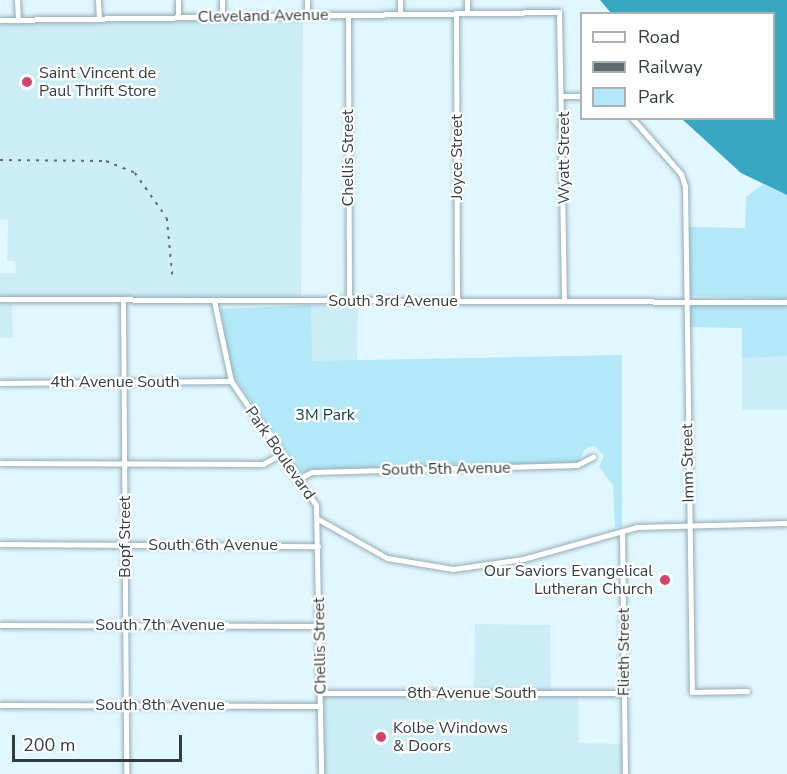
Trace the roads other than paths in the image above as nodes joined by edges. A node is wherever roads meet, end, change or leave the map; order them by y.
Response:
1 (17, 0) edge
2 (98, 0) edge
3 (178, 0) edge
4 (222, 0) edge
5 (307, 0) edge
6 (400, 0) edge
7 (467, 0) edge
8 (467, 12) junction
9 (456, 13) junction
10 (400, 14) junction
11 (562, 14) joint
12 (307, 15) junction
13 (348, 15) junction
14 (222, 16) junction
15 (178, 17) junction
16 (99, 18) junction
17 (18, 19) junction
18 (0, 20) edge
19 (564, 96) junction
20 (580, 96) edge
21 (634, 120) edge
22 (0, 299) edge
23 (123, 300) junction
24 (457, 300) junction
25 (214, 301) junction
26 (349, 301) junction
27 (564, 301) junction
28 (686, 301) junction
29 (787, 302) edge
30 (231, 381) junction
31 (123, 382) junction
32 (0, 383) edge
33 (281, 454) junction
34 (593, 457) dead end
35 (0, 463) edge
36 (124, 464) junction
37 (298, 479) junction
38 (318, 519) junction
39 (787, 523) edge
40 (689, 524) junction
41 (622, 531) junction
42 (0, 544) edge
43 (125, 545) junction
44 (318, 546) junction
45 (0, 625) edge
46 (125, 625) junction
47 (319, 626) junction
48 (747, 691) dead end
49 (320, 693) junction
50 (624, 693) junction
51 (0, 705) edge
52 (126, 705) junction
53 (320, 706) junction
54 (126, 774) edge
55 (321, 774) edge
56 (625, 774) edge

1 - 17 street
2 - 16 street
3 - 15 street
4 - 14 street
5 - 12 street
6 - 10 street
7 - 8 street
8 - 9 street, Cleveland Avenue
8 - 11 street, Cleveland Avenue
9 - 10 street, Cleveland Avenue
9 - 24 street, Joyce Street
10 - 13 street, Cleveland Avenue
11 - 19 street, Wyatt Street
12 - 13 street, Cleveland Avenue
12 - 14 street, Cleveland Avenue
13 - 26 street, Chellis Street
14 - 15 street, Cleveland Avenue
15 - 16 street, Cleveland Avenue
16 - 17 street, Cleveland Avenue
17 - 18 street, Cleveland Avenue
19 - 20 street
19 - 27 street, Wyatt Street
21 - 28 street, Imm Street
22 - 23 street, South 3rd Avenue
23 - 25 street, South 3rd Avenue
23 - 31 street, Bopf Street
24 - 26 street, South 3rd Avenue
24 - 27 street, South 3rd Avenue
25 - 26 street, South 3rd Avenue
25 - 30 street, Park Boulevard
27 - 28 street, South 3rd Avenue
28 - 29 street, South 3rd Avenue
28 - 40 street, Imm Street
30 - 31 street, 4th Avenue South
30 - 33 street, Park Boulevard
31 - 32 street, 4th Avenue South
31 - 36 street, Bopf Street
33 - 36 street
33 - 37 street, Park Boulevard
34 - 37 street, South 5th Avenue
35 - 36 street
36 - 43 street, Bopf Street
37 - 38 street, Park Boulevard
38 - 41 street, Park Boulevard
38 - 44 street, Chellis Street
39 - 40 street, Park Boulevard
40 - 41 street, Park Boulevard
40 - 48 street, Imm Street
41 - 50 street, Flieth Street
42 - 43 street, South 6th Avenue
43 - 44 street, South 6th Avenue
43 - 46 street, Bopf Street
44 - 47 street, Chellis Street
45 - 46 street, South 7th Avenue
46 - 47 street, South 7th Avenue
46 - 52 street, Bopf Street
47 - 49 street, Chellis Street
49 - 50 street, 8th Avenue South
49 - 53 street, Chellis Street
50 - 56 street, Flieth Street
51 - 52 street, South 8th Avenue
52 - 53 street, South 8th Avenue
52 - 54 street, Bopf Street
53 - 55 street, Chellis Street

